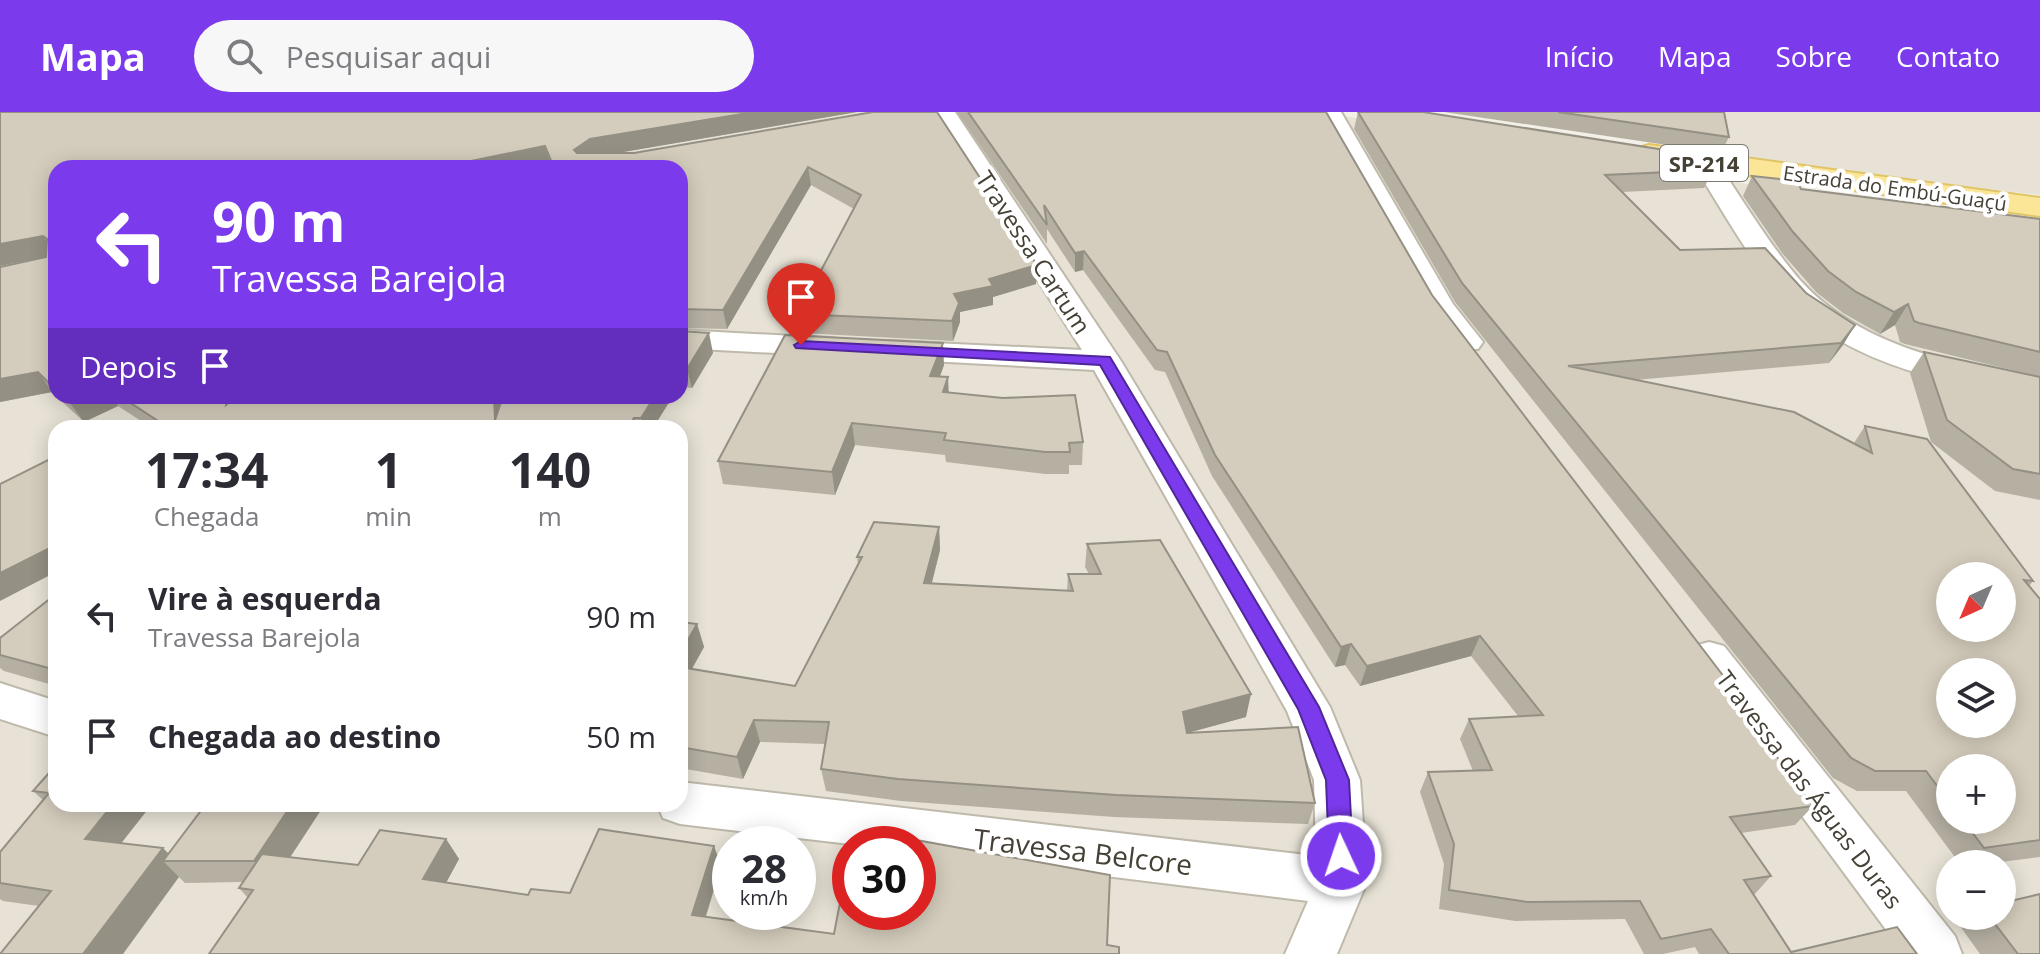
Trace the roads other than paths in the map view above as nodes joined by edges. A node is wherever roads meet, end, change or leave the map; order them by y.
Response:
1 (943, 112) edge
2 (1329, 112) edge
3 (1629, 151) edge
4 (1705, 163) junction
5 (2040, 207) edge
6 (688, 339) edge
7 (1105, 361) junction
8 (1489, 370) edge
9 (2040, 390) edge
10 (1683, 624) edge
11 (0, 701) edge
12 (48, 716) edge
13 (688, 804) edge
14 (1342, 882) junction
15 (1311, 954) edge
16 (1936, 954) edge

1 - 7 street, Travessa Cartum
2 - 8 street
3 - 4 main road, Estrada do Embú-Guaçú / SP-214
4 - 5 main road, Estrada do Embú-Guaçú / SP-214
4 - 9 street
6 - 7 street
7 - 14 street, Travessa Cartum
10 - 16 street, Travessa das Águas Duras
11 - 12 street
13 - 14 street, Travessa Belcore
14 - 15 street, Travessa Cartum

